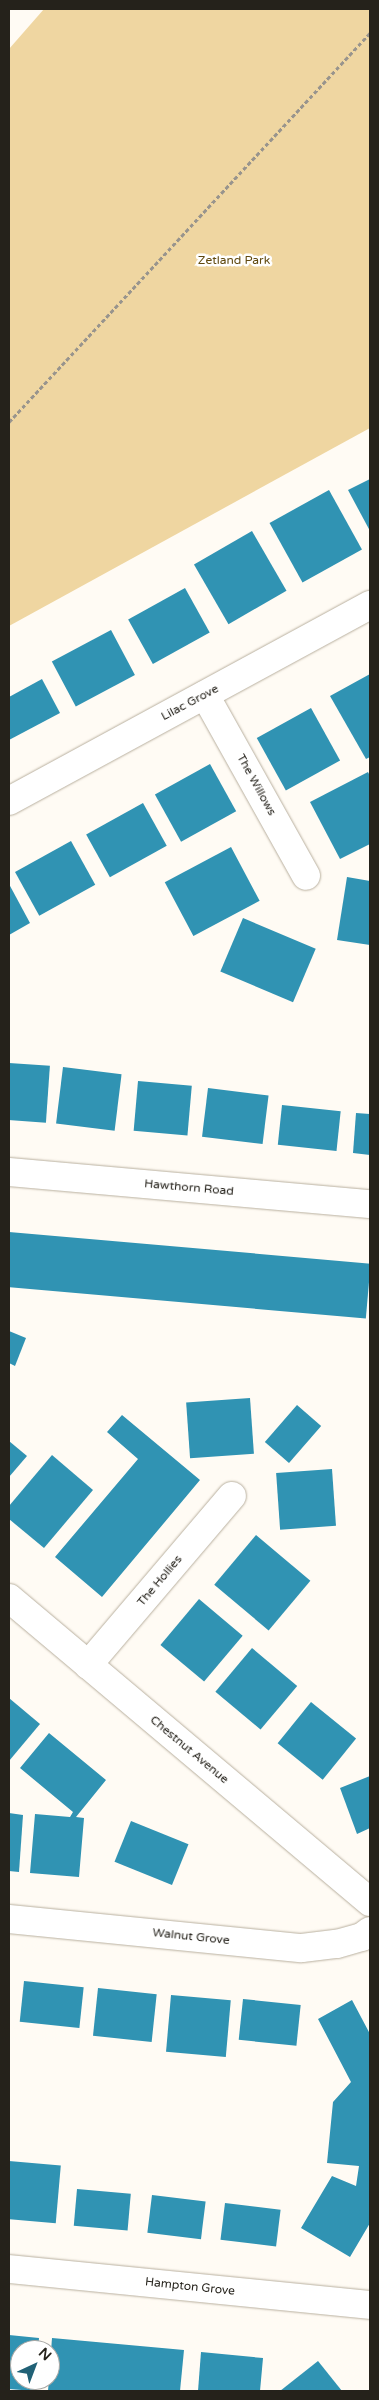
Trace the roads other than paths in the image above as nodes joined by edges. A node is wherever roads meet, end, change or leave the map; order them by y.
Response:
1 (370, 604) edge
2 (205, 695) junction
3 (9, 801) edge
4 (306, 876) dead end
5 (9, 1172) edge
6 (370, 1204) edge
7 (232, 1496) dead end
8 (9, 1598) edge
9 (88, 1665) junction
10 (370, 1902) edge
11 (9, 1920) edge
12 (370, 1931) edge
13 (9, 2268) edge
14 (370, 2305) edge

1 - 2 street, Lilac Grove
2 - 3 street, Lilac Grove
2 - 4 street, The Willows
5 - 6 street, Hawthorn Road
7 - 9 street, The Hollies
8 - 9 street, Chestnut Avenue
9 - 10 street, Chestnut Avenue
11 - 12 street, Walnut Grove
13 - 14 street, Hampton Grove

